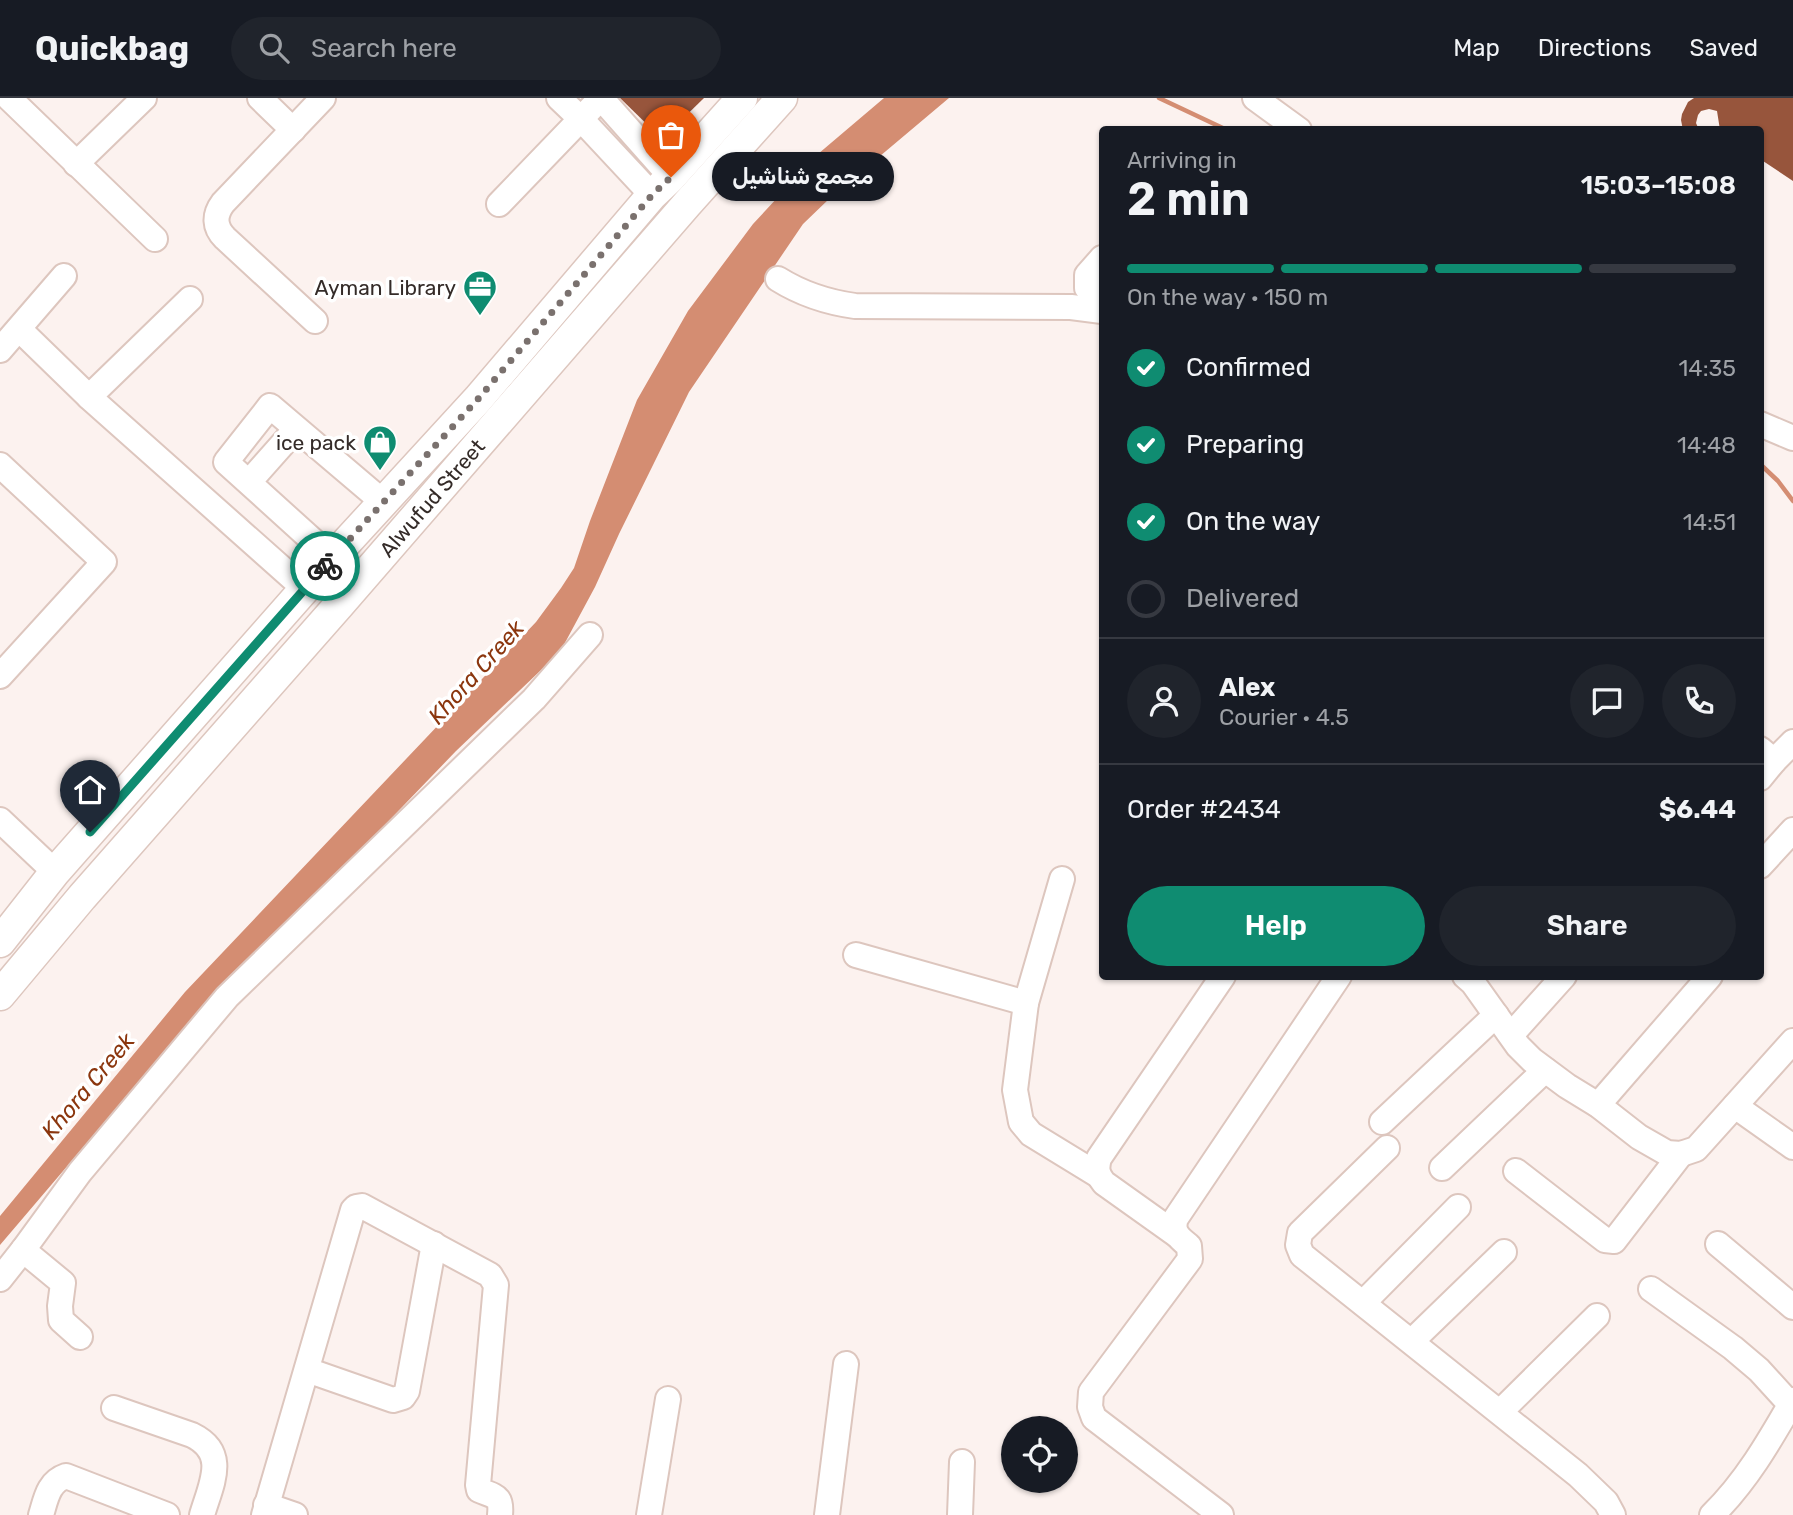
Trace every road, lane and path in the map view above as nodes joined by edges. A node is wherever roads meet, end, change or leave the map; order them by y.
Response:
1 (9, 98) edge
2 (144, 98) edge
3 (260, 98) edge
4 (323, 98) edge
5 (559, 98) edge
6 (601, 98) edge
7 (743, 98) edge
8 (782, 98) edge
9 (1255, 98) edge
10 (581, 119) junction
11 (1294, 126) edge
12 (293, 130) junction
13 (76, 164) junction
14 (661, 186) junction
15 (499, 204) dead end
16 (155, 239) dead end
17 (1099, 261) edge
18 (64, 276) dead end
19 (778, 279) dead end
20 (190, 299) dead end
21 (1099, 299) edge
22 (1099, 311) edge
23 (315, 321) dead end
24 (19, 329) junction
25 (0, 350) edge
26 (89, 397) junction
27 (1764, 426) edge
28 (296, 429) junction
29 (1793, 438) edge
30 (0, 465) edge
31 (249, 482) junction
32 (383, 502) junction
33 (332, 558) junction
34 (305, 589) junction
35 (590, 635) dead end
36 (8, 650) edge
37 (0, 676) edge
38 (1793, 742) edge
39 (1765, 763) edge
40 (0, 820) edge
41 (1793, 830) edge
42 (1764, 862) edge
43 (55, 872) junction
44 (1062, 879) dead end
45 (3, 933) edge
46 (856, 955) dead end
47 (1220, 980) edge
48 (1336, 980) edge
49 (1470, 980) edge
50 (1560, 980) edge
51 (1707, 980) edge
52 (0, 995) edge
53 (1026, 1003) junction
54 (1496, 1015) junction
55 (1511, 1035) junction
56 (1793, 1041) edge
57 (1545, 1070) junction
58 (1598, 1105) junction
59 (1735, 1106) junction
60 (1382, 1122) dead end
61 (1793, 1147) edge
62 (1387, 1148) dead end
63 (1681, 1154) junction
64 (1442, 1168) dead end
65 (1516, 1171) dead end
66 (1098, 1175) junction
67 (1458, 1207) dead end
68 (1177, 1236) junction
69 (434, 1244) junction
70 (1718, 1244) dead end
71 (23, 1250) junction
72 (1504, 1252) dead end
73 (0, 1279) edge
74 (1651, 1289) dead end
75 (1363, 1303) junction
76 (1793, 1307) edge
77 (1597, 1316) dead end
78 (80, 1337) dead end
79 (1412, 1341) junction
80 (846, 1364) dead end
81 (307, 1370) junction
82 (668, 1399) dead end
83 (1792, 1402) edge
84 (114, 1408) dead end
85 (1500, 1412) junction
86 (962, 1462) dead end
87 (265, 1510) edge
88 (41, 1515) edge
89 (167, 1515) edge
90 (202, 1515) edge
91 (295, 1515) edge
92 (500, 1515) edge
93 (649, 1515) edge
94 (827, 1515) edge
95 (960, 1515) edge
96 (1221, 1515) edge
97 (1613, 1515) edge
98 (1712, 1515) edge

1 - 13 street
2 - 13 street
3 - 12 street
4 - 12 street
5 - 10 street
6 - 10 street
6 - 14 street
7 - 14 main road, Alwufud Street
8 - 52 main road, Alwufud Street
9 - 11 street
10 - 14 street
10 - 15 street
12 - 23 street
13 - 16 street
14 - 32 main road, Alwufud Street
17 - 21 street
18 - 24 street
19 - 22 street
20 - 26 street
24 - 25 street
24 - 26 street
26 - 34 street
27 - 29 street
28 - 31 street
28 - 31 street
28 - 32 street
30 - 36 street
31 - 33 street
32 - 33 main road, Alwufud Street
33 - 34 main road, Alwufud Street
34 - 43 main road, Alwufud Street
35 - 71 street
36 - 37 street
38 - 39 street
40 - 43 street
41 - 42 street
43 - 45 main road, Alwufud Street
44 - 53 street
46 - 53 street
47 - 66 street
48 - 68 street
49 - 54 street
50 - 55 street
51 - 58 street
53 - 66 street
54 - 55 street
54 - 60 street
55 - 57 street
56 - 59 street
57 - 58 street
57 - 64 street
58 - 63 street
59 - 61 street
59 - 63 street
62 - 75 street
63 - 65 street
66 - 68 street
67 - 75 street
68 - 96 street
69 - 81 street
69 - 81 street
69 - 92 street
70 - 76 street
71 - 73 street
71 - 78 street
72 - 79 street
74 - 83 street
75 - 79 street
77 - 85 street
79 - 85 street
80 - 94 street
81 - 87 street
82 - 93 street
83 - 98 street
84 - 90 street
85 - 97 street
86 - 95 street
87 - 91 street
88 - 89 street

